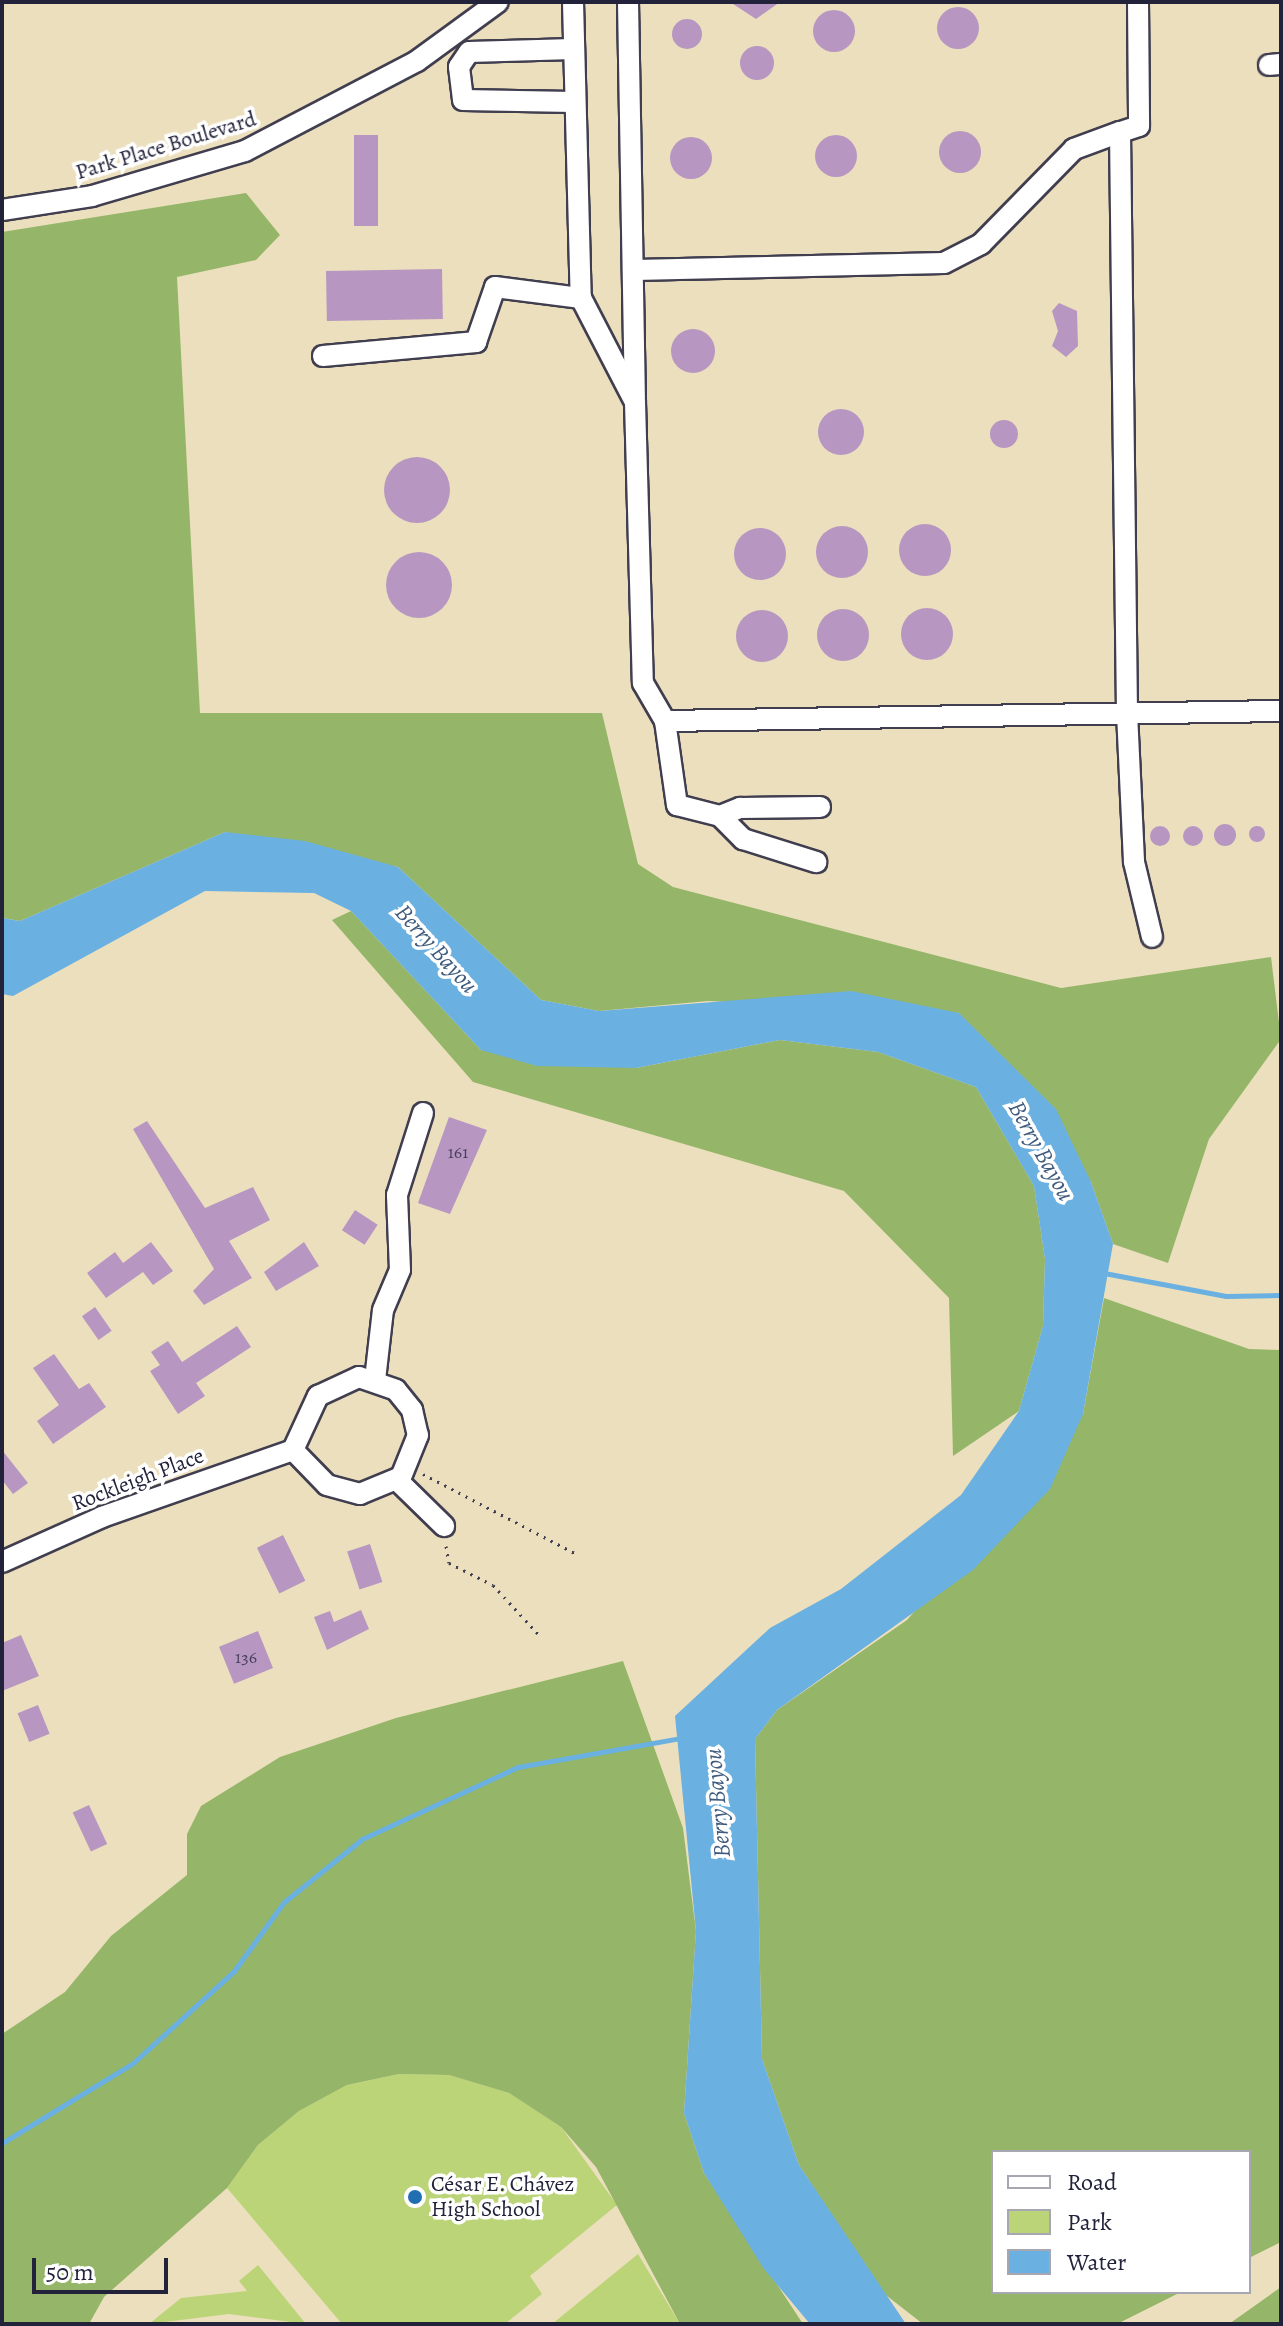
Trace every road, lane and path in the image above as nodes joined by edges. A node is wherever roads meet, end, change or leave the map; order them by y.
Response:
1 (498, 2) edge
2 (573, 2) edge
3 (628, 2) edge
4 (1138, 2) edge
5 (573, 49) junction
6 (573, 102) junction
7 (1120, 132) junction
8 (2, 208) edge
9 (635, 270) junction
10 (581, 298) junction
11 (323, 356) dead end
12 (635, 402) junction
13 (1281, 711) edge
14 (1127, 713) junction
15 (665, 721) junction
16 (820, 807) dead end
17 (720, 816) junction
18 (816, 862) dead end
19 (1152, 937) dead end
20 (423, 1113) dead end
21 (375, 1380) junction
22 (293, 1450) junction
23 (403, 1474) junction
24 (444, 1526) joint
25 (577, 1554) dead end
26 (2, 1562) edge
27 (540, 1636) dead end

1 - 8 street, Park Place Boulevard
2 - 5 street
3 - 9 street
4 - 7 street
5 - 6 street
5 - 6 street
6 - 10 street
7 - 9 street
7 - 14 street
9 - 12 street
10 - 11 street
10 - 12 street
12 - 15 street
13 - 14 street
14 - 15 street
14 - 19 street
15 - 17 street
16 - 17 street
17 - 18 street
20 - 21 street
21 - 22 street
21 - 23 street
22 - 23 street
22 - 26 street, Rockleigh Place
23 - 24 street
23 - 25 path
24 - 27 path

